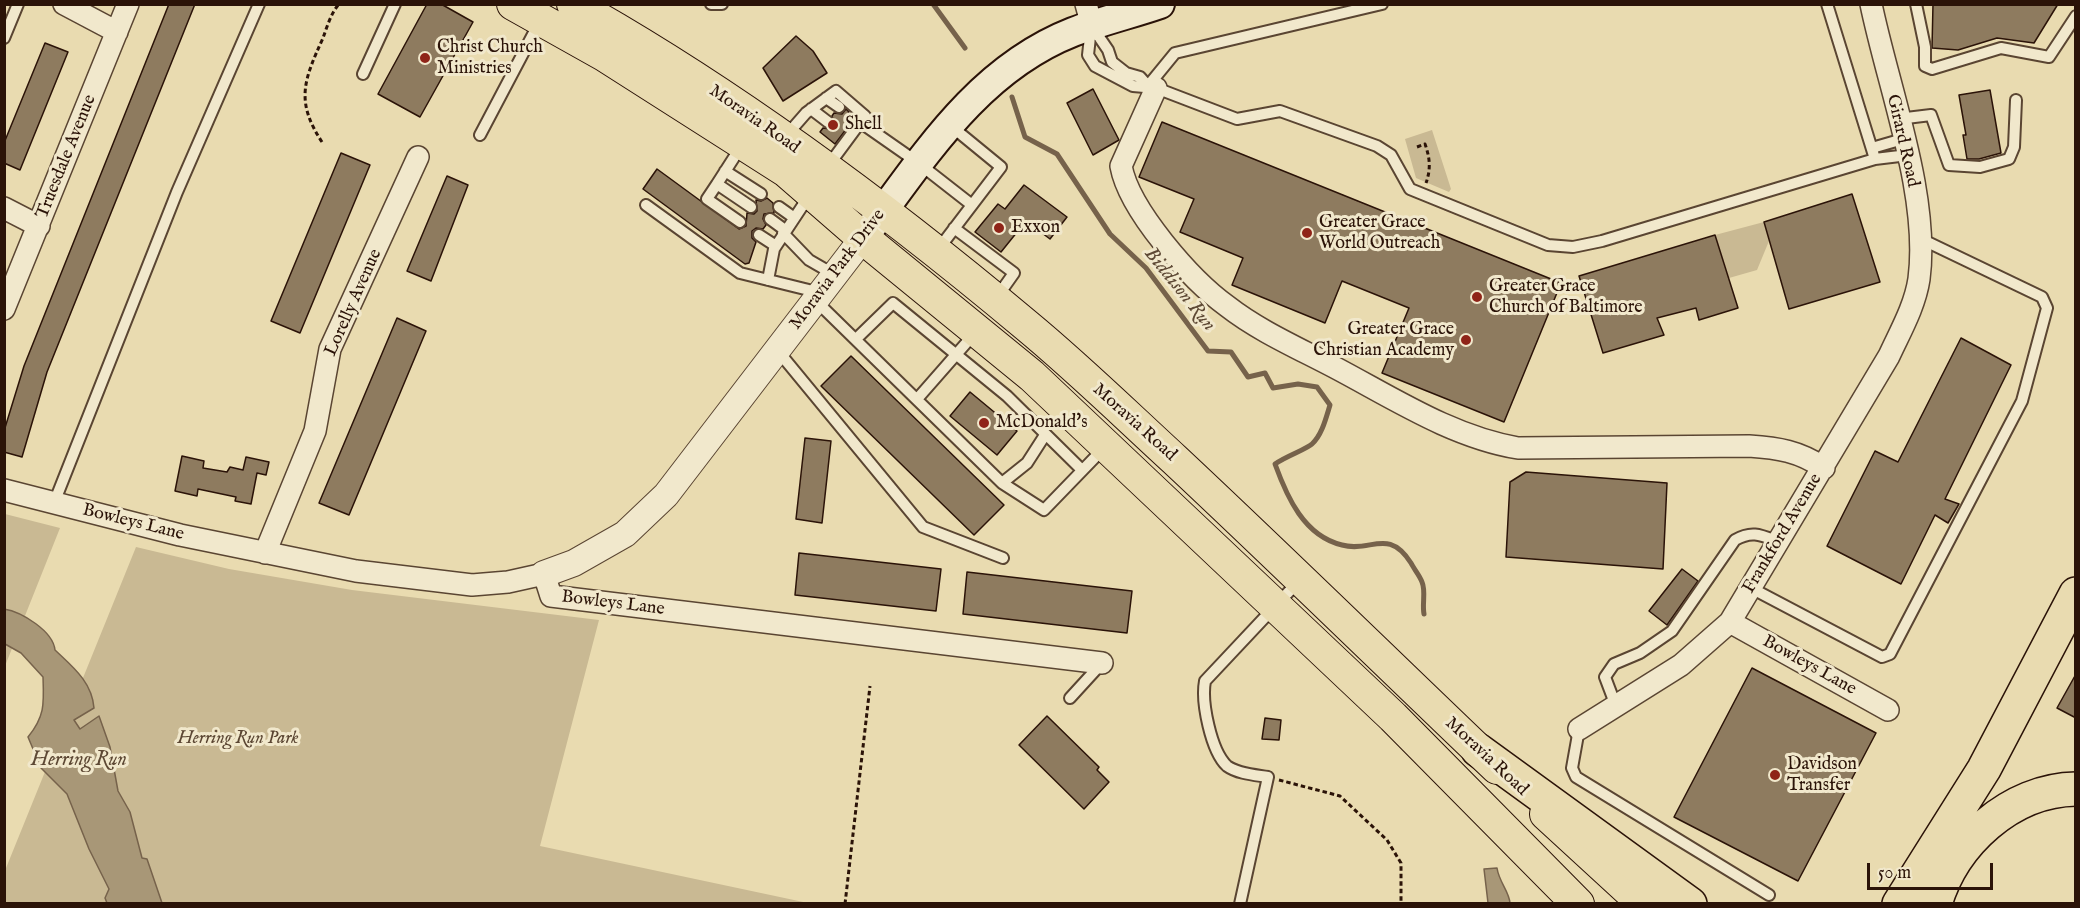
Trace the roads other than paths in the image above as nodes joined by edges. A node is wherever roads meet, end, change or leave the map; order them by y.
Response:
1 (18, 4) edge
2 (64, 4) edge
3 (128, 4) edge
4 (259, 4) edge
5 (394, 4) edge
6 (513, 4) edge
7 (711, 4) edge
8 (722, 4) edge
9 (1160, 4) edge
10 (1382, 4) edge
11 (1827, 4) edge
12 (1870, 4) edge
13 (1916, 4) edge
14 (592, 9) edge
15 (1089, 15) edge
16 (2076, 16) edge
17 (541, 20) junction
18 (117, 32) junction
19 (4, 38) edge
20 (363, 74) dead end
21 (1152, 87) junction
22 (826, 98) junction
23 (2016, 100) dead end
24 (839, 107) dead end
25 (812, 109) junction
26 (857, 121) junction
27 (828, 122) dead end
28 (949, 124) junction
29 (480, 135) dead end
30 (1903, 138) junction
31 (783, 139) junction
32 (743, 144) junction
33 (1872, 148) junction
34 (418, 157) dead end
35 (1875, 159) junction
36 (917, 162) junction
37 (725, 171) junction
38 (717, 184) junction
39 (810, 193) junction
40 (761, 194) dead end
41 (646, 205) dead end
42 (972, 205) junction
43 (751, 207) dead end
44 (779, 207) dead end
45 (4, 208) edge
46 (882, 212) junction
47 (770, 219) dead end
48 (740, 222) dead end
49 (39, 226) junction
50 (954, 228) junction
51 (784, 231) junction
52 (759, 235) dead end
53 (863, 238) junction
54 (1918, 238) junction
55 (776, 246) junction
56 (935, 254) junction
57 (768, 280) junction
58 (1919, 280) joint
59 (824, 290) junction
60 (995, 301) junction
61 (4, 309) edge
62 (977, 331) junction
63 (856, 339) junction
64 (778, 351) junction
65 (956, 355) junction
66 (918, 398) junction
67 (1045, 435) junction
68 (1106, 445) junction
69 (1824, 468) junction
70 (1082, 470) junction
71 (1002, 483) junction
72 (4, 490) edge
73 (54, 503) junction
74 (1779, 542) junction
75 (265, 553) junction
76 (1003, 558) dead end
77 (544, 574) junction
78 (1301, 579) junction
79 (1751, 588) junction
80 (2076, 594) edge
81 (1275, 605) junction
82 (1730, 622) junction
83 (1102, 663) joint
84 (1070, 698) dead end
85 (1616, 706) junction
86 (1888, 710) dead end
87 (1579, 729) joint
88 (1478, 750) junction
89 (2076, 789) edge
90 (1769, 895) dead end
91 (1916, 895) edge
92 (1240, 903) edge
93 (1578, 903) edge
94 (1644, 903) edge
95 (1690, 903) edge
96 (1888, 903) edge

1 - 19 lane
2 - 18 street
3 - 18 street, Truesdale Avenue
4 - 73 lane
5 - 20 lane
6 - 17 main road, Moravia Road
7 - 8 lane
9 - 15 main road, Moravia Park Drive
10 - 21 lane
11 - 33 lane
12 - 30 street, Girard Road
13 - 16 lane
14 - 31 main road, Moravia Road
15 - 21 lane
15 - 21 lane
15 - 28 main road, Moravia Park Drive
17 - 29 lane
17 - 32 main road, Moravia Road
18 - 49 street, Truesdale Avenue
21 - 35 lane
21 - 69 street
22 - 24 lane
22 - 25 lane
22 - 26 lane
23 - 30 lane
25 - 27 lane
25 - 31 lane
26 - 36 lane
26 - 39 lane
28 - 36 main road, Moravia Park Drive
28 - 42 lane
30 - 33 lane
30 - 35 lane
30 - 54 street, Girard Road
31 - 39 main road, Moravia Road
32 - 37 lane
32 - 39 main road, Moravia Road
33 - 35 lane
34 - 75 street, Lorelly Avenue
36 - 42 lane
36 - 46 main road, Moravia Park Drive
37 - 38 lane
37 - 40 lane
38 - 43 lane
38 - 48 lane
39 - 44 lane
39 - 46 main road, Moravia Road
39 - 51 lane
39 - 53 main road, Moravia Road
41 - 57 lane
42 - 50 lane
45 - 49 street
46 - 53 main road, Moravia Park Drive
46 - 56 main road, Moravia Road
47 - 51 lane
49 - 61 street, Truesdale Avenue
50 - 56 lane
50 - 60 lane
51 - 55 lane
51 - 59 lane
52 - 55 lane
53 - 59 street, Moravia Park Drive
53 - 62 main road, Moravia Road
54 - 58 street, Girard Road
54 - 79 lane
55 - 57 lane
56 - 60 main road, Moravia Road
57 - 59 lane
58 - 69 street, Frankford Avenue
59 - 63 lane
59 - 64 street, Moravia Park Drive
60 - 78 main road, Moravia Road
62 - 65 lane
62 - 68 main road, Moravia Road
63 - 65 lane
63 - 66 lane
64 - 76 lane
64 - 77 street, Moravia Park Drive
65 - 66 lane
65 - 67 lane
66 - 71 lane
67 - 70 lane
67 - 71 lane
68 - 70 lane
68 - 81 main road, Moravia Road
69 - 74 street, Frankford Avenue
70 - 71 lane
72 - 73 street, Bowleys Lane
73 - 75 street, Bowleys Lane
74 - 79 street, Frankford Avenue
74 - 85 lane
75 - 77 street, Bowleys Lane
77 - 83 street, Bowleys Lane
78 - 81 lane
78 - 88 main road, Moravia Road
79 - 82 street, Frankford Avenue
80 - 91 highway
81 - 92 lane
81 - 93 main road, Moravia Road
82 - 85 street, Frankford Avenue
82 - 86 street, Bowleys Lane
83 - 84 lane
85 - 87 street, Frankford Avenue
87 - 90 lane
88 - 94 main road, Moravia Road
88 - 95 highway
89 - 91 highway
91 - 96 highway

